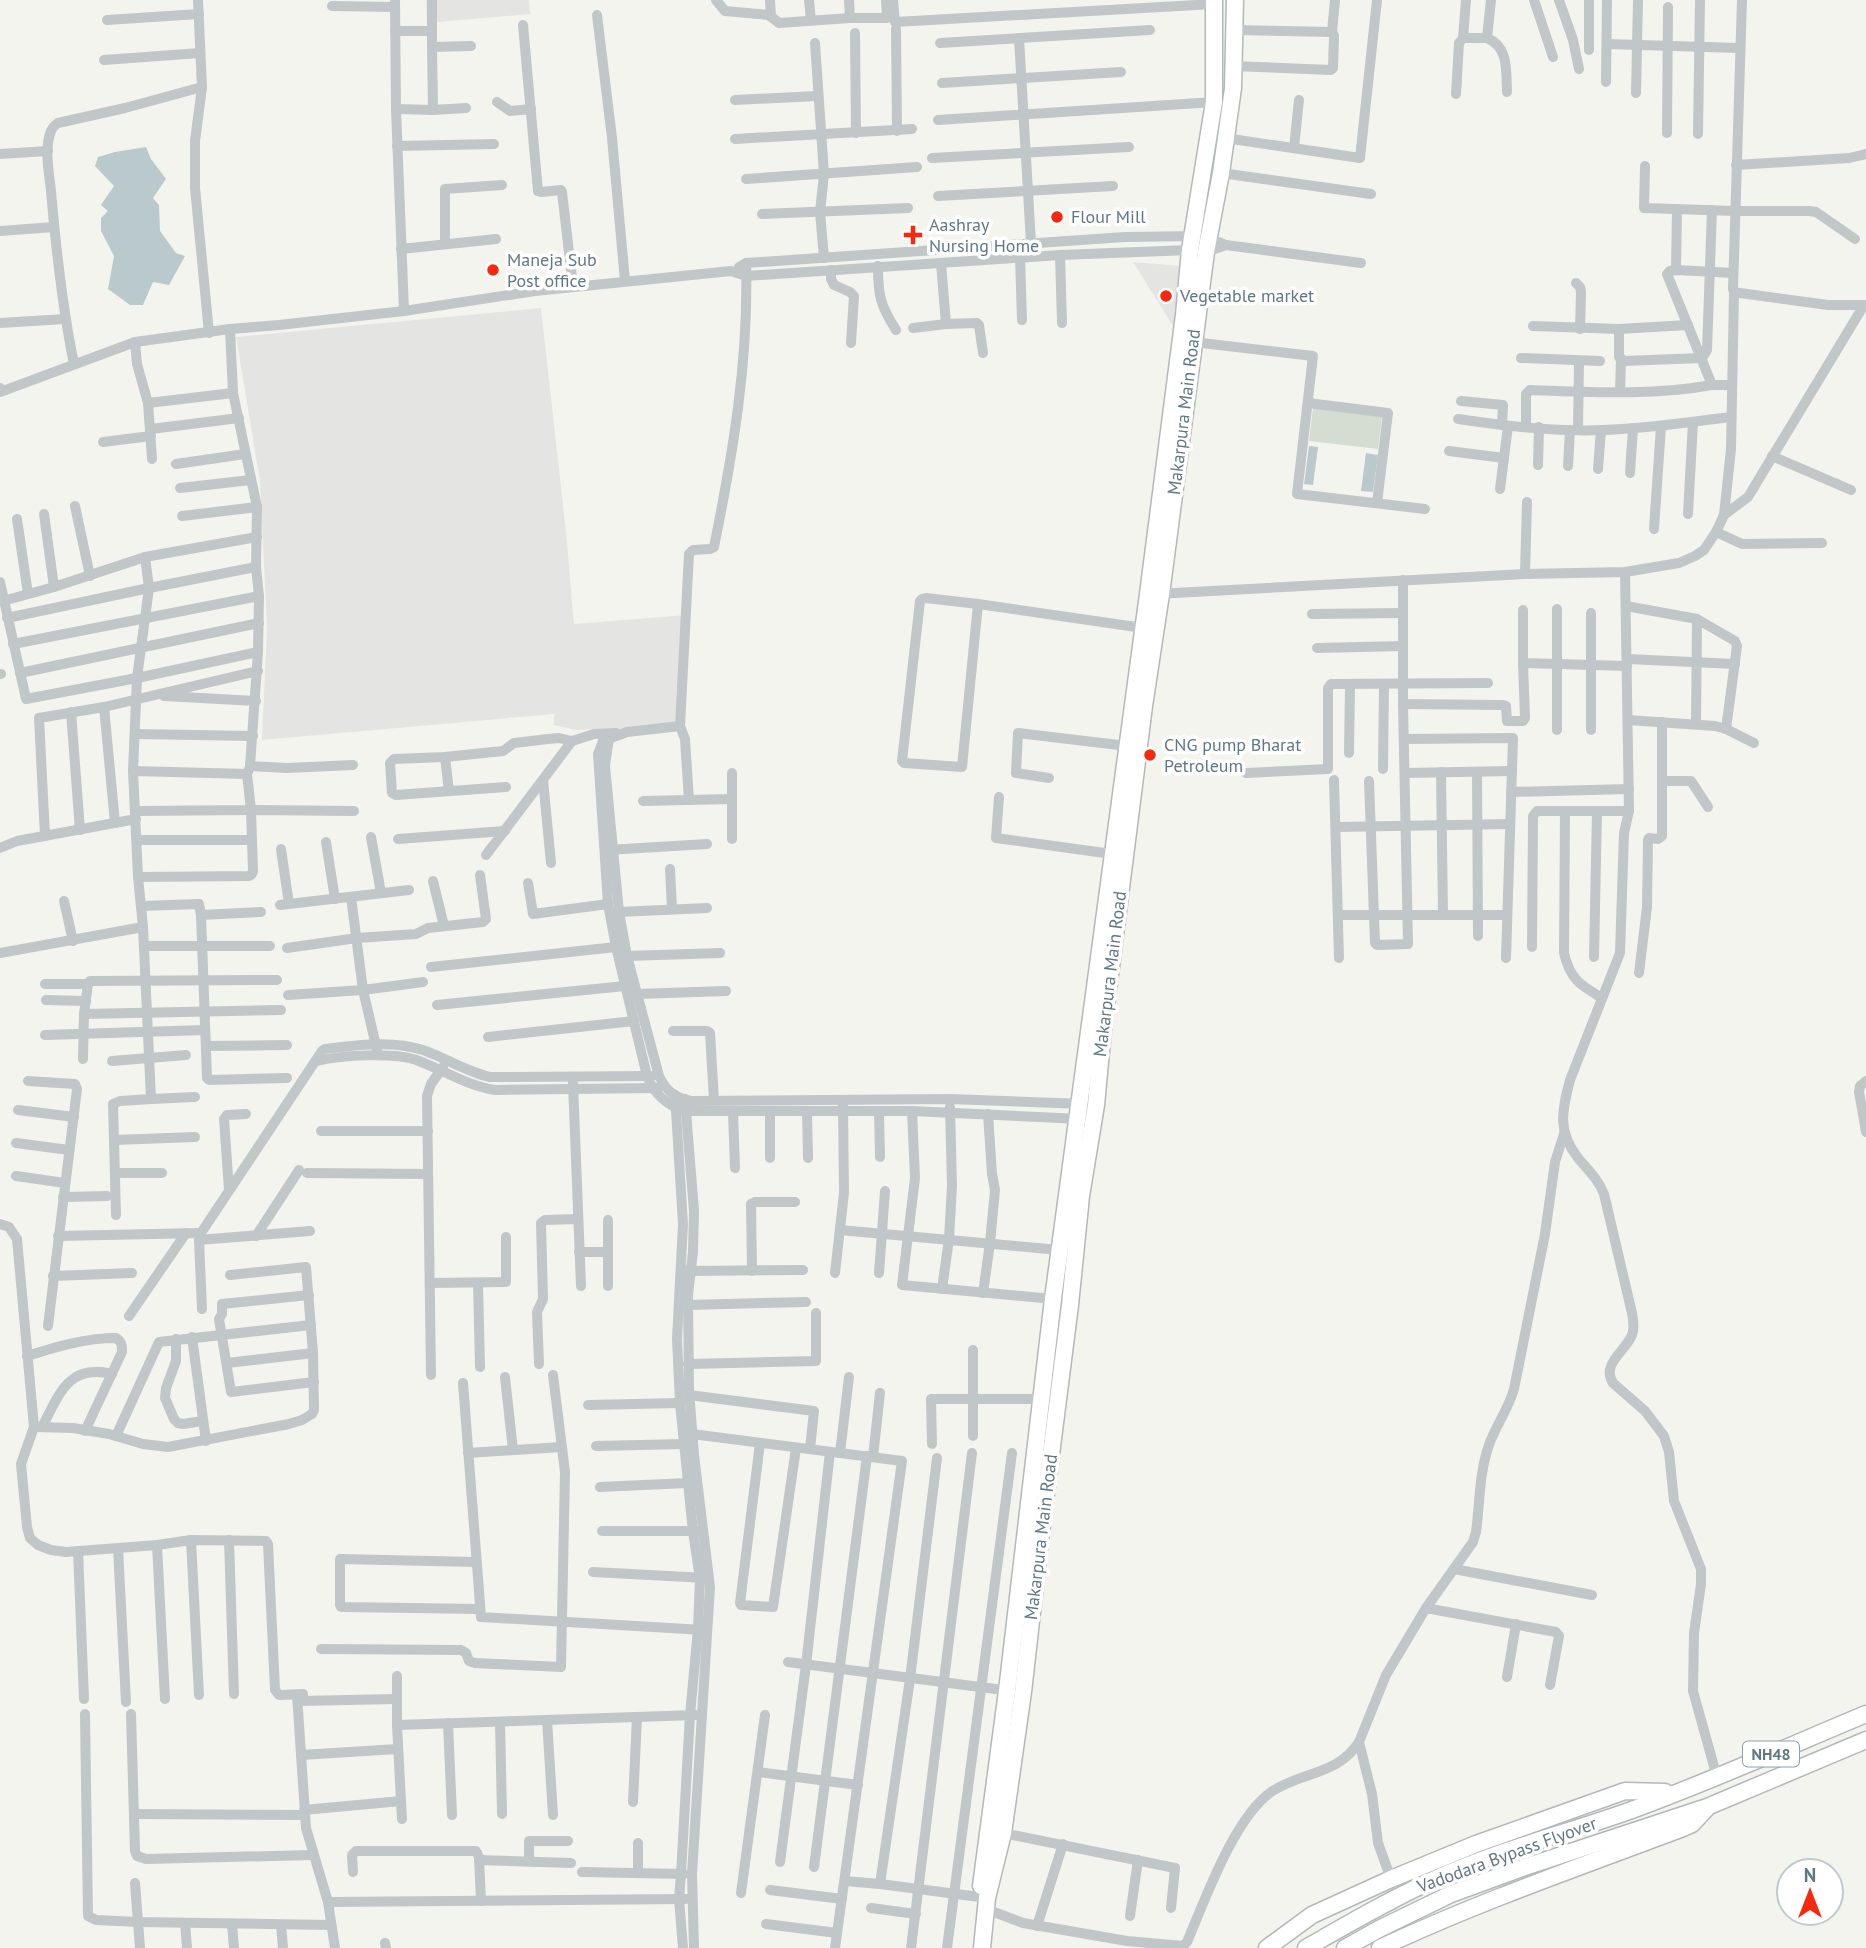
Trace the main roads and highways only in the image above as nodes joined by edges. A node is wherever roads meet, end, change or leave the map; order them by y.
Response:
1 (1235, 0) edge
2 (1214, 2) edge
3 (1199, 244) junction
4 (1154, 594) junction
5 (1015, 1692) junction
6 (1866, 1714) edge
7 (1866, 1740) edge
8 (1675, 1793) junction
9 (1707, 1807) junction
10 (984, 1901) junction
11 (1397, 1944) edge
12 (974, 1948) edge
13 (982, 1948) edge
14 (1266, 1948) edge
15 (1306, 1948) edge
16 (1345, 1948) edge
17 (1380, 1948) edge

1 - 3 highway, Makarpura Main Road
2 - 3 highway, Makarpura Main Road
3 - 4 highway, Makarpura Main Road
3 - 4 highway, Makarpura Main Road
4 - 5 highway, Makarpura Main Road
4 - 5 highway, Makarpura Main Road
5 - 10 highway, Makarpura Main Road
5 - 10 highway, Makarpura Main Road
6 - 8 highway, NH48
7 - 9 highway, NH48
8 - 14 highway
8 - 15 highway, Vadodara Bypass Flyover / NH48
9 - 11 highway
9 - 16 highway, Vadodara Bypass Flyover / NH48
10 - 12 highway, Makarpura Main Road
10 - 13 highway, Makarpura Main Road
11 - 17 highway

